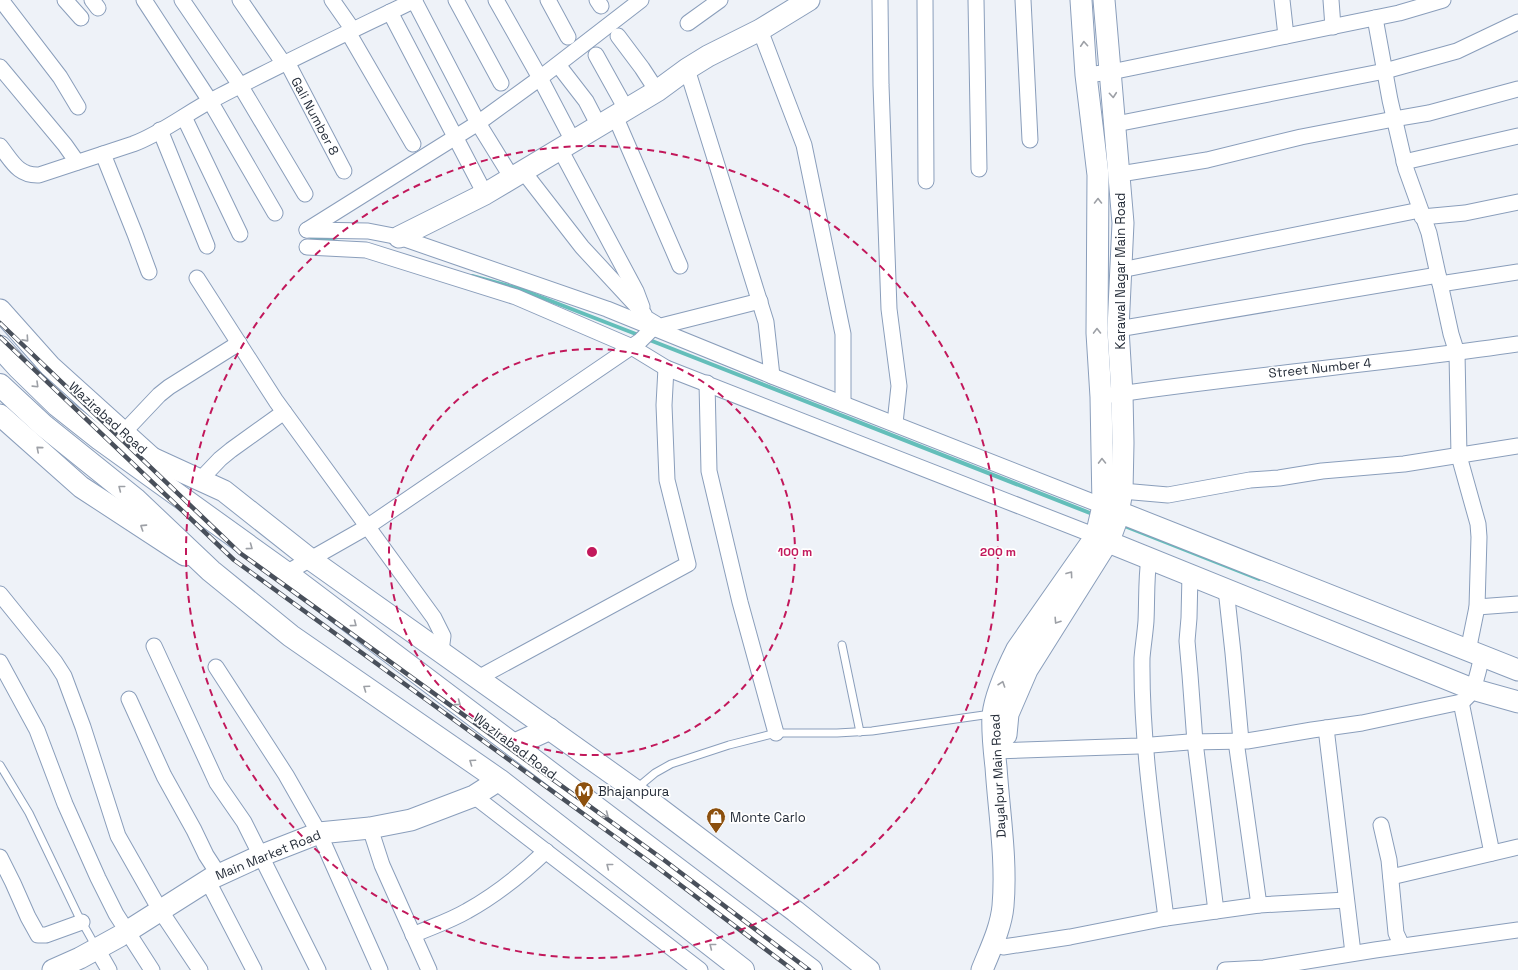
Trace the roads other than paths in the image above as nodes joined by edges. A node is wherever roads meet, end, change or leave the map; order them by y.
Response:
1 (1, 0) edge
2 (65, 0) edge
3 (144, 0) edge
4 (182, 0) edge
5 (240, 0) edge
6 (332, 0) edge
7 (415, 0) edge
8 (456, 0) edge
9 (496, 0) edge
10 (548, 0) edge
11 (641, 0) edge
12 (809, 0) edge
13 (880, 0) edge
14 (925, 0) edge
15 (976, 0) edge
16 (1023, 0) edge
17 (1081, 0) edge
18 (1104, 0) edge
19 (1282, 0) edge
20 (1331, 0) edge
21 (1443, 0) edge
22 (713, 2) edge
23 (1422, 3) edge
24 (394, 7) edge
25 (81, 18) dead end
26 (1375, 18) junction
27 (1518, 22) edge
28 (688, 23) dead end
29 (1333, 27) junction
30 (760, 30) junction
31 (350, 31) junction
32 (618, 36) dead end
33 (1286, 36) junction
34 (568, 37) dead end
35 (596, 55) dead end
36 (285, 63) junction
37 (0, 67) edge
38 (687, 69) junction
39 (562, 70) dead end
40 (1385, 71) junction
41 (1111, 72) junction
42 (1086, 75) junction
43 (540, 78) junction
44 (501, 83) dead end
45 (240, 85) junction
46 (1518, 89) edge
47 (657, 90) junction
48 (210, 101) junction
49 (78, 107) dead end
50 (184, 117) junction
51 (613, 117) junction
52 (1394, 119) junction
53 (478, 122) junction
54 (1116, 124) junction
55 (160, 130) junction
56 (1518, 136) edge
57 (455, 137) junction
58 (1030, 140) dead end
59 (413, 144) dead end
60 (566, 145) junction
61 (0, 146) edge
62 (103, 154) junction
63 (77, 162) junction
64 (1404, 162) junction
65 (979, 169) dead end
66 (344, 171) dead end
67 (1120, 174) junction
68 (517, 175) junction
69 (926, 181) dead end
70 (305, 194) dead end
71 (485, 194) junction
72 (1518, 202) edge
73 (275, 213) dead end
74 (1421, 214) junction
75 (240, 234) dead end
76 (399, 237) junction
77 (207, 246) dead end
78 (307, 247) dead end
79 (680, 266) dead end
80 (1121, 270) junction
81 (149, 272) dead end
82 (1518, 272) edge
83 (198, 278) dead end
84 (1438, 279) junction
85 (760, 301) junction
86 (0, 310) edge
87 (644, 314) junction
88 (656, 328) junction
89 (1118, 329) junction
90 (239, 343) junction
91 (635, 343) junction
92 (1518, 344) edge
93 (0, 347) edge
94 (1457, 353) junction
95 (666, 368) junction
96 (772, 376) junction
97 (706, 384) junction
98 (0, 385) edge
99 (1122, 394) junction
100 (1101, 397) junction
101 (843, 404) junction
102 (284, 412) junction
103 (0, 415) edge
104 (895, 423) junction
105 (124, 432) junction
106 (1518, 446) edge
107 (1459, 456) junction
108 (152, 458) junction
109 (200, 480) junction
110 (1108, 518) junction
111 (219, 524) junction
112 (367, 527) junction
113 (1149, 558) junction
114 (310, 559) junction
115 (211, 571) junction
116 (286, 573) junction
117 (1190, 574) junction
118 (1226, 589) junction
119 (0, 594) edge
120 (1518, 604) edge
121 (1477, 607) junction
122 (842, 645) dead end
123 (154, 646) dead end
124 (441, 651) junction
125 (1477, 656) junction
126 (0, 662) edge
127 (216, 666) dead end
128 (1518, 670) edge
129 (478, 678) junction
130 (1470, 690) junction
131 (130, 699) dead end
132 (1518, 702) edge
133 (993, 714) junction
134 (1326, 728) junction
135 (549, 729) junction
136 (860, 732) junction
137 (776, 733) junction
138 (1238, 741) junction
139 (1195, 742) junction
140 (514, 745) junction
141 (1145, 745) junction
142 (1000, 750) junction
143 (0, 765) edge
144 (499, 780) junction
145 (635, 790) junction
146 (474, 796) junction
147 (1381, 825) dead end
148 (370, 828) junction
149 (319, 833) junction
150 (1518, 847) edge
151 (546, 851) junction
152 (1492, 853) junction
153 (260, 856) junction
154 (0, 857) edge
155 (214, 877) junction
156 (1391, 877) junction
157 (1346, 900) junction
158 (1259, 906) junction
159 (160, 910) junction
160 (1216, 911) junction
161 (1166, 918) junction
162 (82, 922) junction
163 (1518, 930) edge
164 (127, 931) junction
165 (413, 935) junction
166 (1402, 946) junction
167 (1003, 947) junction
168 (97, 949) junction
169 (1353, 953) junction
170 (54, 970) edge
171 (109, 970) edge
172 (152, 970) edge
173 (200, 970) edge
174 (254, 970) edge
175 (318, 970) edge
176 (380, 970) edge
177 (428, 970) edge
178 (700, 970) edge
179 (743, 970) edge
180 (811, 970) edge
181 (869, 970) edge
182 (982, 970) edge
183 (995, 970) edge
184 (1225, 970) edge

1 - 49 street
2 - 25 street
3 - 48 street
4 - 45 street
5 - 36 street, Gali Number 8
6 - 31 street
7 - 24 street
7 - 53 street
8 - 44 street
9 - 43 street
10 - 34 street
11 - 43 street
12 - 30 street
13 - 104 street
14 - 69 street
15 - 65 street
16 - 58 street
42 -> 17 street, Karawal Nagar Main Road
18 - 41 street, Karawal Nagar Main Road
19 - 33 street
20 - 29 street
21 - 23 street
22 - 28 street
23 - 26 street
24 - 31 street
24 - 57 street
26 - 29 street
26 - 40 street
27 - 40 street
29 - 33 street
30 - 38 street
30 - 101 street
31 - 36 street
31 - 59 street
32 - 47 street
33 - 41 street
35 - 51 street
36 - 45 street
36 - 66 street, Gali Number 8
37 - 63 street
38 - 47 street
38 - 85 street
39 - 51 street
40 - 52 street
40 - 54 street
41 - 42 street
41 -> 54 street, Karawal Nagar Main Road
100 -> 42 street, Karawal Nagar Main Road
43 - 53 street
43 - 60 street
45 - 48 street
45 - 70 street
46 - 52 street
47 - 51 street
48 - 50 street
48 - 73 street
50 - 55 street
50 - 75 street
51 - 60 street
51 - 79 street
52 - 64 street
52 - 67 street
53 - 57 street
53 - 68 street
54 - 67 street, Karawal Nagar Main Road
55 - 62 street
55 - 77 street
56 - 64 street
57 - 71 street
57 - 76 street
60 - 68 street
60 - 87 street
61 - 63 street
62 - 63 street
62 - 81 street
64 - 74 street
67 - 80 street, Karawal Nagar Main Road
68 - 71 street
68 - 87 street
71 - 76 street
72 - 74 street
74 - 80 street
74 - 84 street
76 - 88 street
78 - 91 street
80 - 89 street, Karawal Nagar Main Road
82 - 84 street
83 - 90 street
84 - 89 street
84 - 94 street
85 - 88 street
85 - 96 street
86 -> 105 street, Wazirabad Road
87 - 88 street
88 - 91 street
88 - 96 street
89 - 99 street, Karawal Nagar Main Road
90 - 102 street
90 - 105 street
91 - 95 street
91 - 112 street
92 - 94 street, Street Number 4
93 -> 111 highway, Wazirabad Road
94 - 99 street, Street Number 4
94 - 107 street
95 - 97 street
95 - 129 street
96 - 101 street
97 - 110 street
97 - 137 street
115 -> 98 highway
99 - 100 street, Street Number 4
99 - 110 street, Karawal Nagar Main Road
110 -> 100 street, Karawal Nagar Main Road
101 - 104 street
102 - 109 street
102 - 112 street
115 -> 103 street
104 - 110 street
105 - 108 street, Wazirabad Road
106 - 107 street
107 - 110 street
107 - 121 street
108 - 109 street
108 - 111 street, Wazirabad Road
109 - 114 street
110 - 113 street
110 - 125 street
133 -> 110 street, Dayalpur Main Road
110 -> 142 street, Dayalpur Main Road
111 -> 116 highway, Wazirabad Road
112 - 114 street
112 - 124 street
113 - 117 street
113 - 141 street
114 - 116 street
114 - 124 street
144 -> 115 highway
116 -> 140 highway, Wazirabad Road
117 - 118 street
117 - 139 street
118 - 130 street
118 - 138 street
119 - 159 street
120 - 121 street
121 - 125 street
122 - 136 lane
123 - 153 street
124 - 129 street
125 - 128 street
125 - 130 street
126 - 164 street
127 - 149 street
129 - 135 street
130 - 132 street
130 - 134 street
130 - 152 street
131 - 155 street
133 - 136 lane
133 - 142 street, Dayalpur Main Road
134 - 138 street
134 - 157 street
135 - 140 highway
135 - 145 street
136 - 137 lane
137 - 145 lane
138 - 139 street
138 - 158 street
139 - 141 street
139 - 160 street
140 -> 180 highway, Wazirabad Road
141 - 142 street
141 - 161 street
142 - 167 street, Dayalpur Main Road
142 - 182 street, Dayalpur Main Road
143 - 162 lane
144 - 146 street, Main Market Road
179 -> 144 highway
145 - 181 street
146 - 148 street, Main Market Road
146 - 151 street
147 - 156 street
148 - 149 street, Main Market Road
148 - 165 street
149 - 153 street, Main Market Road
149 - 176 street
150 - 152 street
151 - 165 street
151 - 178 street
152 - 156 street
153 - 155 street, Main Market Road
153 - 175 street
154 - 162 street
155 - 159 street, Main Market Road
155 - 174 street
156 - 166 street
157 - 158 street
157 - 169 street
158 - 160 street
159 - 164 street, Main Market Road
159 - 173 street
160 - 161 street
161 - 167 street
162 - 168 lane
163 - 166 street
164 - 168 street, Main Market Road
164 - 172 street
165 - 177 street
166 - 169 street
167 - 183 street, Dayalpur Main Road
168 - 170 street, Main Market Road
168 - 171 street
169 - 184 street

